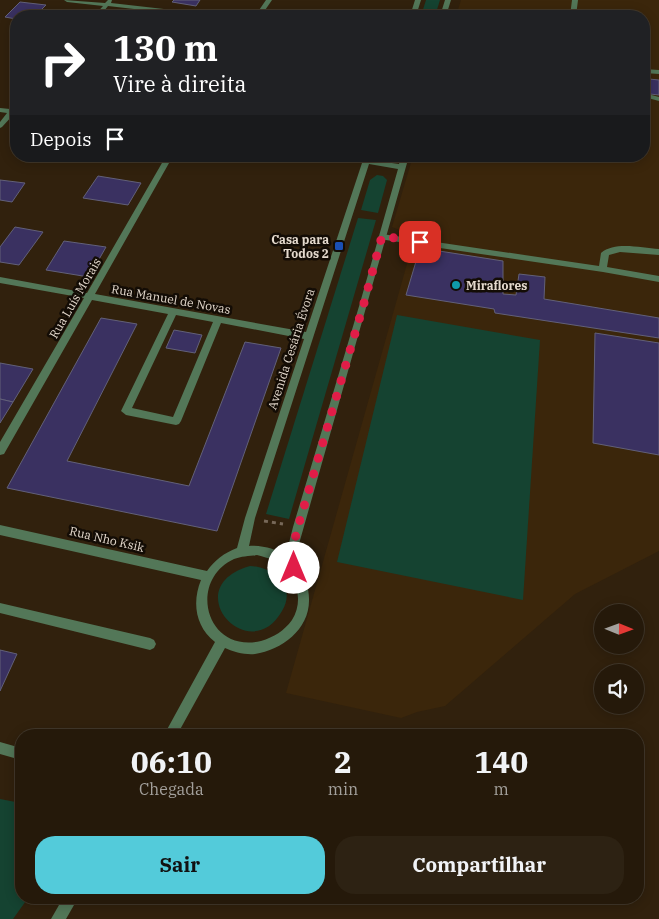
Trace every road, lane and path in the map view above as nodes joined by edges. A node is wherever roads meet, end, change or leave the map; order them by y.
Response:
1 (67, 0) edge
2 (109, 2) edge
3 (166, 10) edge
4 (10, 115) edge
5 (0, 126) edge
6 (167, 162) edge
7 (366, 162) edge
8 (380, 162) edge
9 (403, 162) edge
10 (402, 167) junction
11 (382, 236) junction
12 (659, 252) edge
13 (603, 269) junction
14 (659, 279) edge
15 (0, 280) edge
16 (89, 298) junction
17 (174, 311) junction
18 (219, 319) junction
19 (308, 336) junction
20 (0, 451) edge
21 (250, 518) junction
22 (298, 527) junction
23 (0, 530) edge
24 (242, 552) junction
25 (294, 568) junction
26 (208, 576) junction
27 (0, 608) edge
28 (222, 641) junction
29 (150, 644) dead end
30 (173, 729) edge
31 (0, 748) edge
32 (15, 752) edge
33 (67, 904) edge
34 (58, 919) edge

1 - 2 street
2 - 3 street
4 - 5 street
6 - 16 street, Rua Luís Morais
7 - 19 street, Avenida Cesária Évora
8 - 10 street
9 - 10 street
10 - 11 street
11 - 13 street
11 - 22 street
12 - 13 street
13 - 14 street
15 - 16 street, Rua Manuel de Novas
16 - 17 street, Rua Manuel de Novas
16 - 20 street, Rua Luís Morais
17 - 18 street, Rua Manuel de Novas
17 - 18 street
18 - 19 street, Rua Manuel de Novas
19 - 21 street, Avenida Cesária Évora
21 - 22 path
21 - 24 street, Avenida Cesária Évora
22 - 25 street
23 - 26 street, Rua Nho Ksik
24 - 25 street
24 - 26 street
25 - 28 street
26 - 28 street
27 - 29 street
28 - 30 street
31 - 32 street
33 - 34 street

